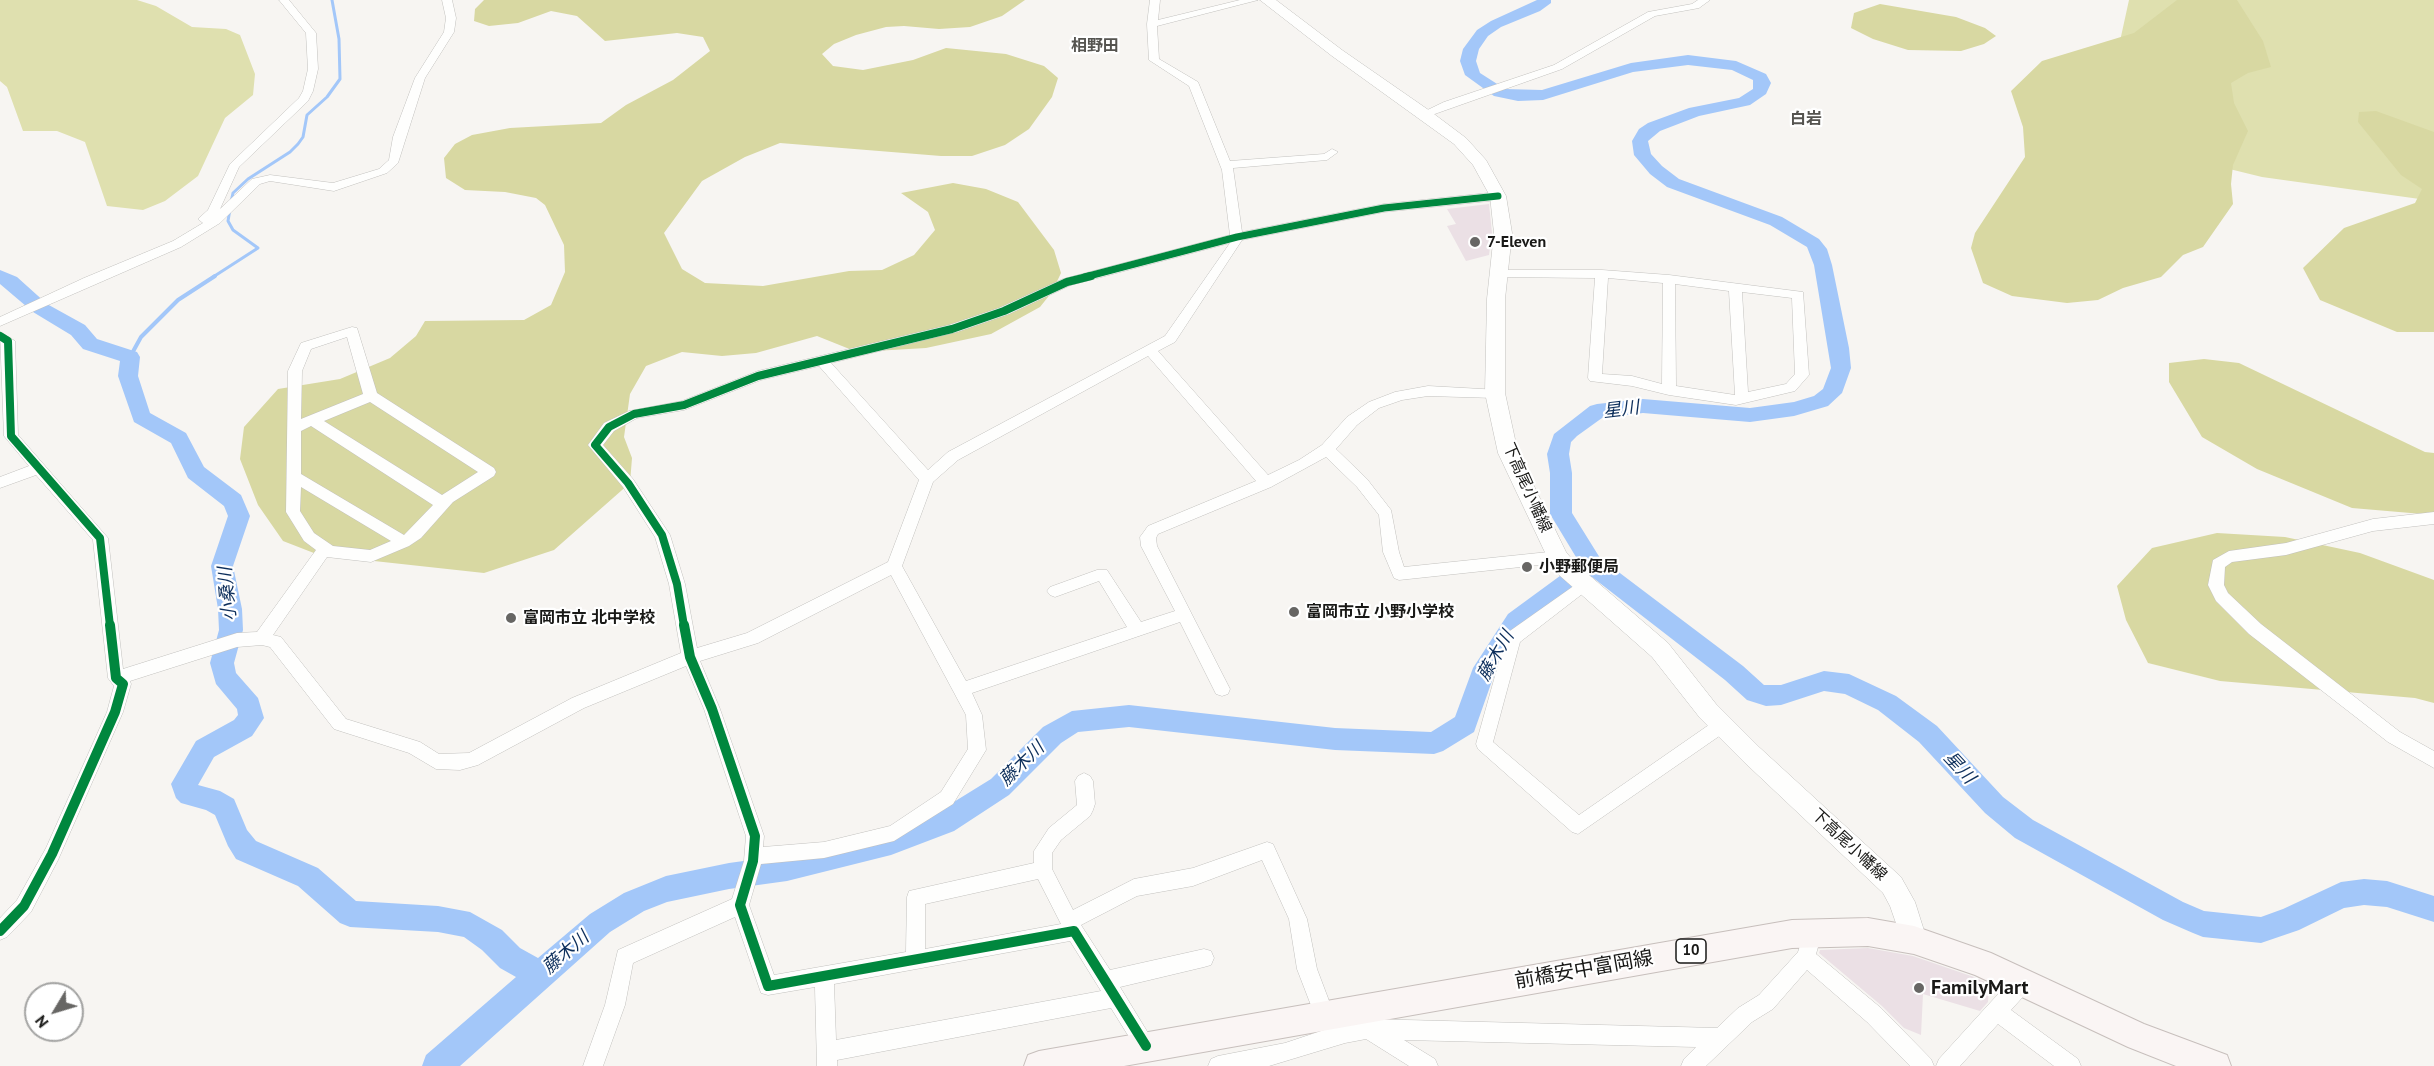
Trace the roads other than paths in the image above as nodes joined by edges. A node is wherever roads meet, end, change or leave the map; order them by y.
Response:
1 (284, 0) edge
2 (447, 0) edge
3 (1155, 0) edge
4 (1253, 0) edge
5 (1267, 0) edge
6 (1705, 0) edge
7 (1152, 24) junction
8 (1425, 114) junction
9 (1332, 152) dead end
10 (1226, 165) junction
11 (1498, 196) junction
12 (198, 231) junction
13 (1237, 237) junction
14 (1500, 274) junction
15 (1602, 274) junction
16 (1669, 279) junction
17 (1735, 287) junction
18 (0, 322) edge
19 (0, 336) edge
20 (1151, 351) junction
21 (822, 361) junction
22 (1670, 390) junction
23 (1495, 393) junction
24 (371, 396) junction
25 (1742, 399) junction
26 (312, 420) junction
27 (294, 428) junction
28 (1327, 449) junction
29 (39, 468) junction
30 (293, 476) junction
31 (927, 479) junction
32 (0, 483) edge
33 (1266, 483) junction
34 (444, 504) junction
35 (2434, 518) edge
36 (404, 542) junction
37 (324, 550) junction
38 (894, 566) junction
39 (1573, 572) junction
40 (1055, 591) dead end
41 (1183, 615) junction
42 (1137, 629) junction
43 (262, 638) junction
44 (690, 657) junction
45 (116, 678) junction
46 (962, 689) junction
47 (1221, 689) dead end
48 (1722, 725) junction
49 (2434, 760) edge
50 (1084, 781) dead end
51 (754, 858) junction
52 (1043, 870) junction
53 (740, 905) junction
54 (1071, 927) junction
55 (0, 931) edge
56 (1914, 940) junction
57 (1809, 945) junction
58 (1204, 958) dead end
59 (915, 960) junction
60 (824, 976) junction
61 (1105, 981) junction
62 (2023, 982) junction
63 (1116, 998) junction
64 (1996, 1011) junction
65 (1324, 1014) junction
66 (1365, 1018) junction
67 (1721, 1038) junction
68 (1146, 1046) junction
69 (827, 1059) edge
70 (593, 1066) edge
71 (1039, 1066) edge
72 (1218, 1066) edge
73 (1428, 1066) edge
74 (1691, 1066) edge
75 (1924, 1066) edge
76 (1946, 1066) edge
77 (2071, 1066) edge
78 (2216, 1066) edge

1 - 12 street
2 - 12 street
3 - 7 street
4 - 7 street
5 - 8 main road, 下高尾小幡線
6 - 8 street
7 - 10 street
8 - 11 main road, 下高尾小幡線
9 - 10 street
10 - 13 street
11 - 13 street
11 - 14 main road, 下高尾小幡線
12 - 18 street
13 - 20 street
13 - 21 street
14 - 15 street
14 - 23 main road, 下高尾小幡線
15 - 16 street
15 - 22 street
16 - 17 street
16 - 22 street
17 - 25 street
17 - 25 street
19 - 29 street
20 - 31 street
20 - 33 street
21 - 31 street
21 - 44 street
22 - 25 street
23 - 28 street
23 - 39 main road, 下高尾小幡線
24 - 26 street
24 - 27 street
24 - 34 street
26 - 27 street
26 - 34 street
27 - 30 street
28 - 33 street
28 - 39 street
29 - 32 street
29 - 45 street
30 - 36 street
30 - 37 street
31 - 38 street
33 - 41 street
34 - 36 street
35 - 49 street
36 - 37 street
37 - 43 street
38 - 44 street
38 - 46 street
39 - 48 main road, 下高尾小幡線
39 - 48 street
40 - 42 street
41 - 42 street
41 - 47 street
42 - 46 street
43 - 44 street
43 - 45 street
44 - 51 street
45 - 55 street
46 - 51 street
48 - 56 main road, 下高尾小幡線
50 - 52 street
51 - 53 street
52 - 54 street
52 - 59 street
53 - 60 street
53 - 70 street
54 - 59 street
54 - 61 street
54 - 65 street
56 - 57 main road, 前橋安中富岡線 / 10
56 - 62 main road, 前橋安中富岡線 / 10
57 - 66 main road, 前橋安中富岡線 / 10
57 - 67 street
57 - 75 street
58 - 61 street
59 - 60 street
60 - 69 street
61 - 63 street
62 - 64 street
62 - 78 main road, 前橋安中富岡線 / 10
63 - 68 street
63 - 69 street
64 - 76 street
64 - 77 street
65 - 66 main road, 前橋安中富岡線 / 10
65 - 68 main road, 前橋安中富岡線 / 10
66 - 67 street
66 - 72 street
66 - 73 street
67 - 74 street
68 - 71 main road, 前橋安中富岡線 / 10

